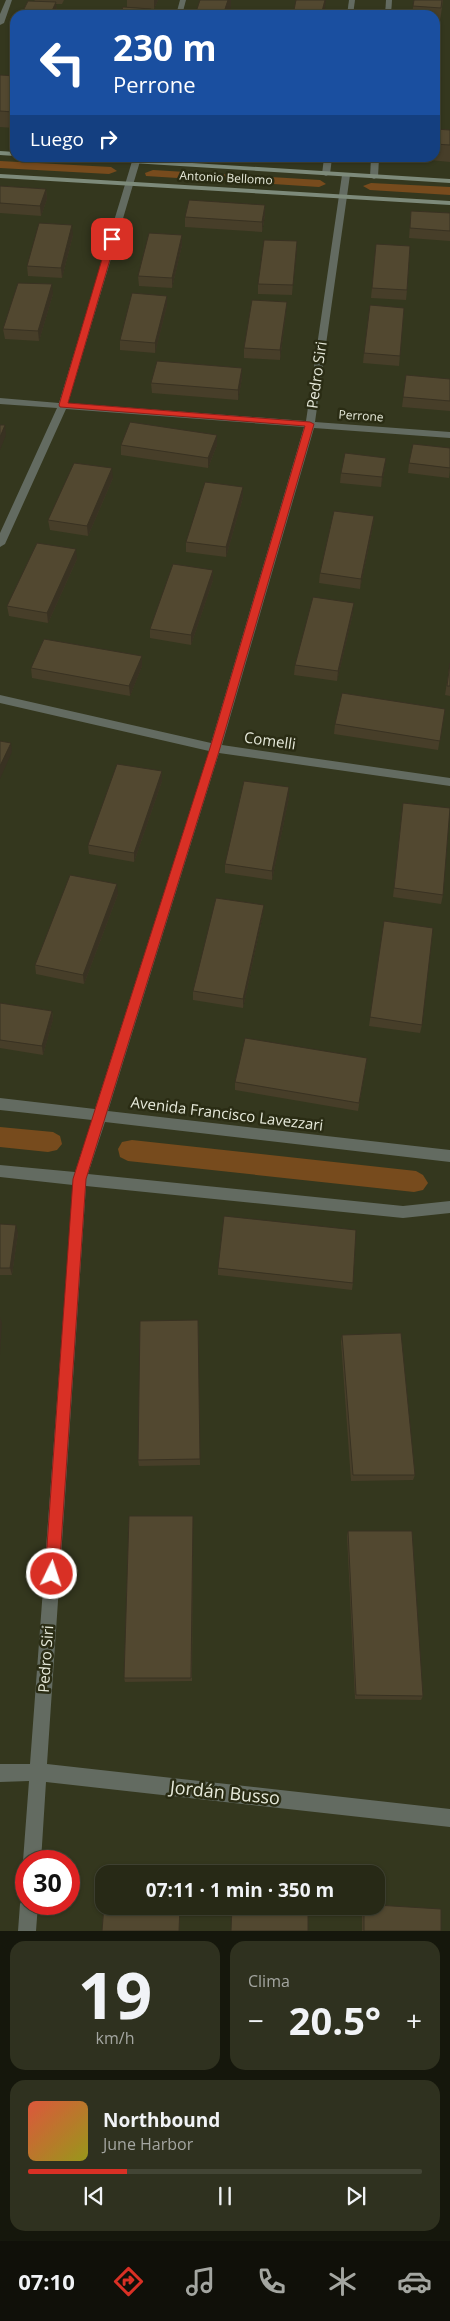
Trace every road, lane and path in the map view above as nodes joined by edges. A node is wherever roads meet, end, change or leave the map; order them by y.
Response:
1 (9, 0) edge
2 (0, 23) edge
3 (135, 162) edge
4 (174, 162) edge
5 (328, 162) edge
6 (375, 162) edge
7 (326, 174) junction
8 (346, 175) junction
9 (0, 176) edge
10 (374, 176) junction
11 (450, 181) edge
12 (129, 184) junction
13 (343, 196) junction
14 (450, 203) edge
15 (0, 401) edge
16 (63, 405) junction
17 (310, 424) junction
18 (450, 435) edge
19 (0, 544) edge
20 (0, 699) edge
21 (215, 748) junction
22 (450, 782) edge
23 (0, 1104) edge
24 (101, 1116) junction
25 (450, 1156) edge
26 (0, 1171) edge
27 (80, 1179) junction
28 (450, 1207) edge
29 (38, 1772) junction
30 (0, 1774) edge
31 (450, 1818) edge
32 (33, 1850) edge
33 (28, 1915) edge
34 (27, 1931) edge

1 - 2 street
3 - 12 street
4 - 7 street, Antonio Bellomo
5 - 7 street
6 - 10 street
7 - 8 street, Antonio Bellomo
8 - 10 street, Antonio Bellomo
8 - 13 street, Pedro Siri
9 - 12 street, Antonio Bellomo
10 - 11 street, Antonio Bellomo
12 - 13 street, Antonio Bellomo
12 - 16 street
13 - 14 street, Antonio Bellomo
13 - 17 street, Pedro Siri
15 - 16 street, Perrone
16 - 17 street, Perrone
16 - 19 street
17 - 18 street, Perrone
17 - 21 street, Pedro Siri
20 - 21 street, Comelli
21 - 22 street, Comelli
21 - 24 street, Pedro Siri
23 - 24 street, Avenida Francisco Lavezzari
24 - 25 street, Avenida Francisco Lavezzari
24 - 27 street, Pedro Siri
26 - 27 street
27 - 28 street
27 - 29 street, Pedro Siri
29 - 30 street, Jordán Busso
29 - 31 street, Jordán Busso
29 - 32 street, Pedro Siri
33 - 34 street

